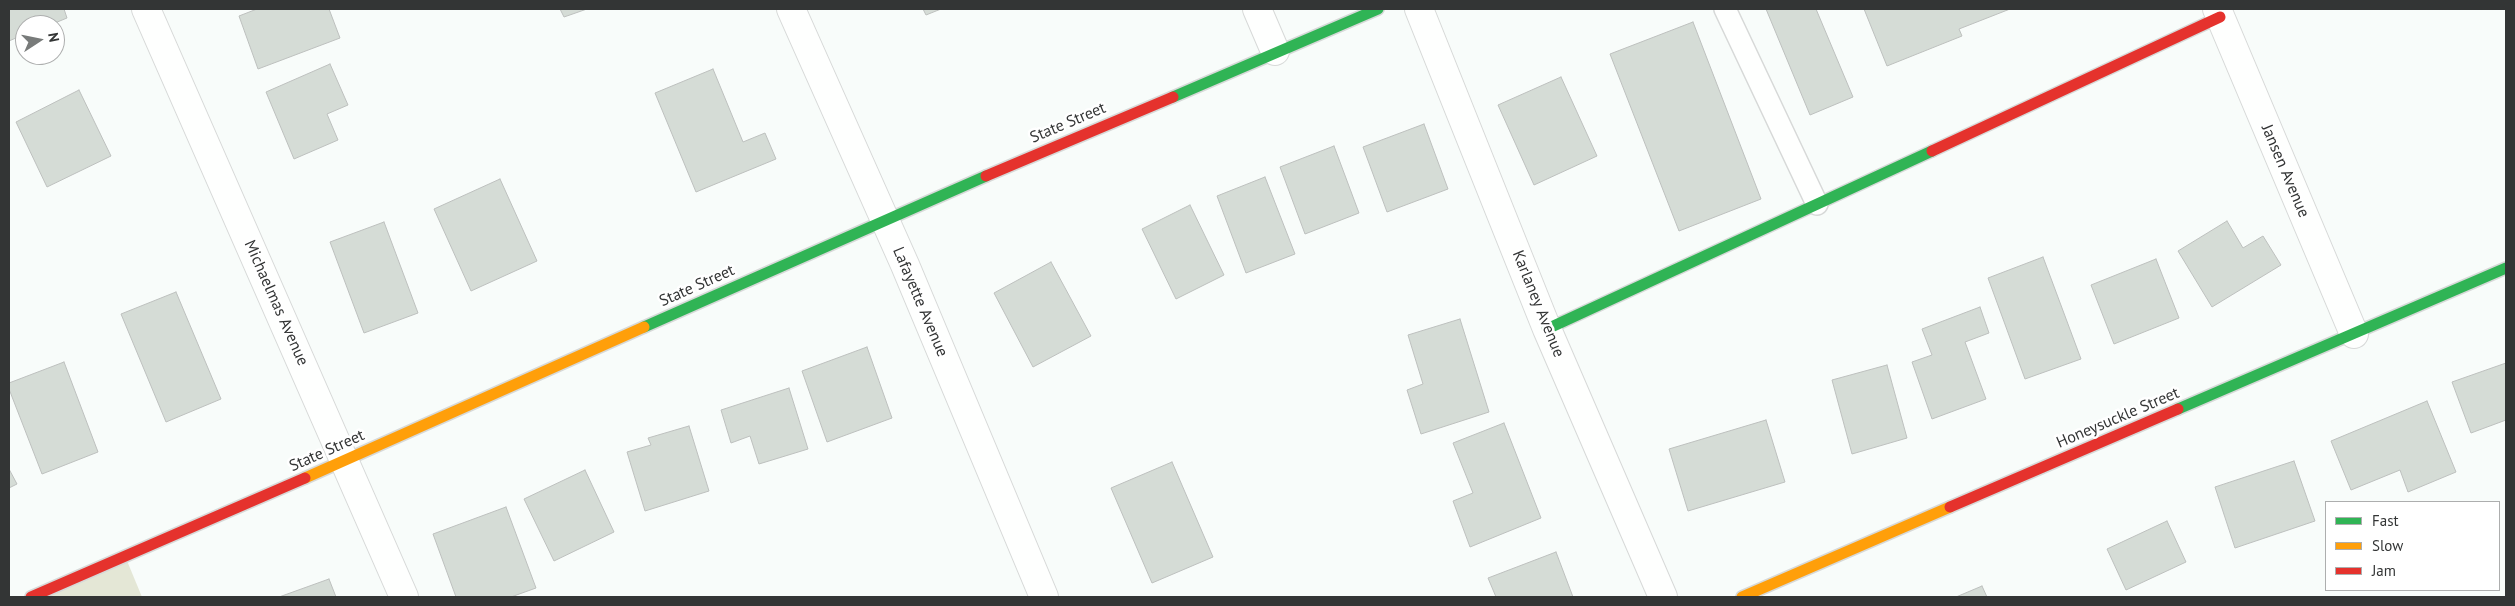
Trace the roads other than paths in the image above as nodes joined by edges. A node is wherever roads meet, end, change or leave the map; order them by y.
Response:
1 (146, 9) edge
2 (792, 9) edge
3 (1257, 9) edge
4 (1378, 9) edge
5 (1418, 9) edge
6 (1725, 9) edge
7 (1354, 13) edge
8 (2218, 13) edge
9 (1275, 51) junction
10 (1817, 204) junction
11 (885, 219) junction
12 (2506, 268) edge
13 (1547, 329) junction
14 (2354, 334) junction
15 (345, 461) junction
16 (31, 597) edge
17 (404, 597) edge
18 (1044, 597) edge
19 (1663, 597) edge
20 (1742, 597) edge

1 - 15 street, Michaelmas Avenue
2 - 11 street, Lafayette Avenue
3 - 9 street
4 - 7 street, State Street
5 - 13 street, Karlaney Avenue
6 - 10 lane
7 - 9 street, State Street
8 - 10 street
8 - 14 street, Jansen Avenue
9 - 11 street, State Street
10 - 13 street
11 - 15 street, State Street
11 - 18 street, Lafayette Avenue
12 - 14 street, Honeysuckle Street
13 - 19 street, Karlaney Avenue
14 - 20 street, Honeysuckle Street
15 - 16 street, State Street
15 - 17 street, Michaelmas Avenue

